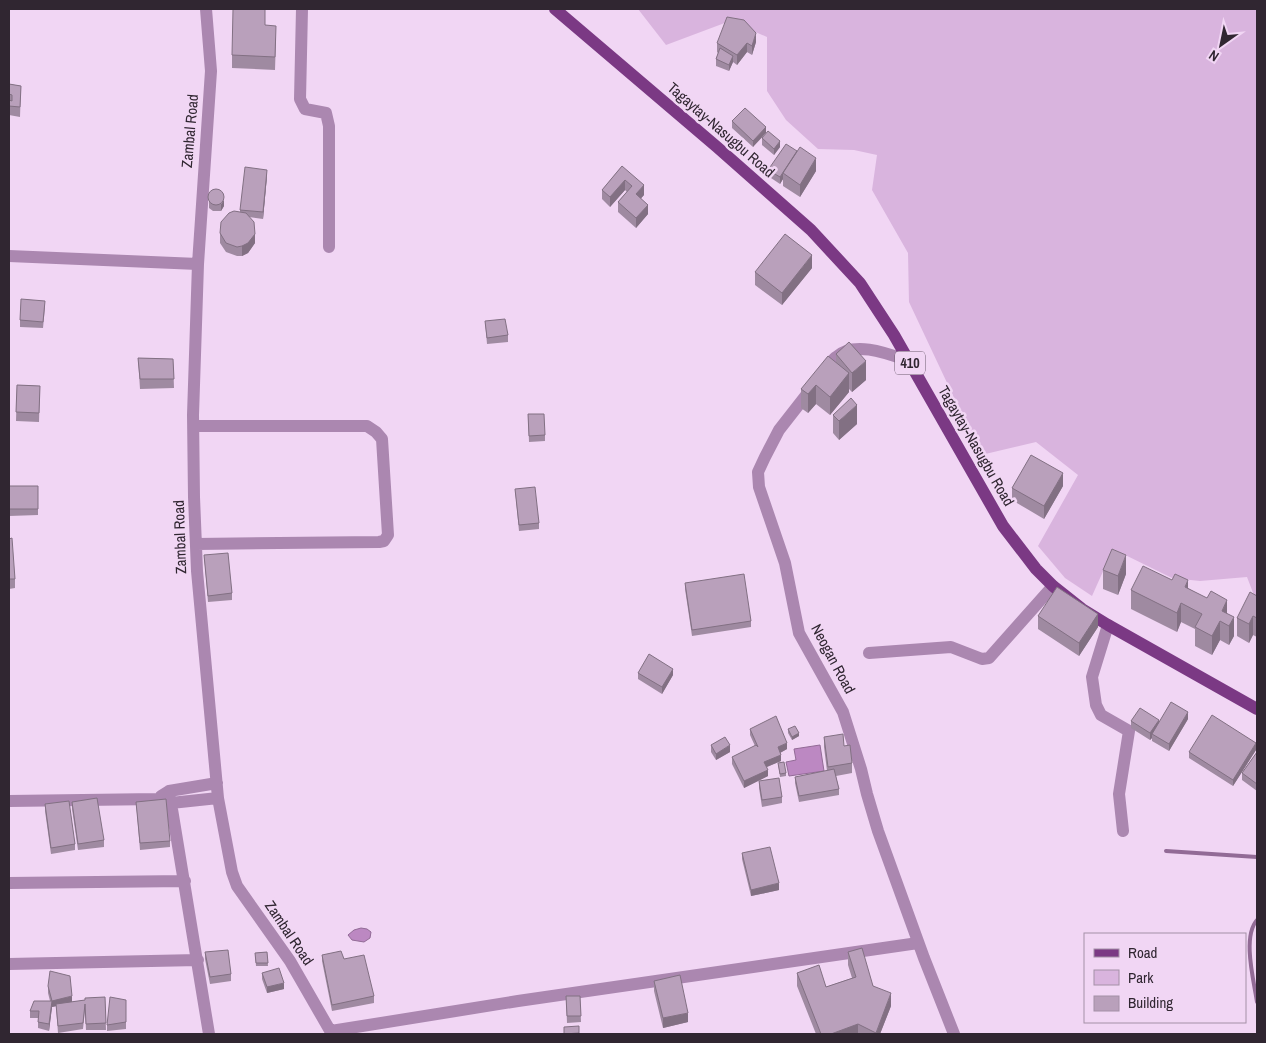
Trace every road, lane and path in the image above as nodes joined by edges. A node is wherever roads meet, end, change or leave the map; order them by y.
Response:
1 (206, 9) edge
2 (302, 9) edge
3 (555, 9) edge
4 (329, 247) dead end
5 (9, 256) edge
6 (198, 264) junction
7 (909, 362) junction
8 (194, 426) junction
9 (196, 544) junction
10 (1053, 586) junction
11 (1108, 625) junction
12 (869, 652) dead end
13 (1257, 709) edge
14 (217, 783) junction
15 (170, 797) junction
16 (218, 798) junction
17 (9, 802) edge
18 (1124, 831) dead end
19 (185, 881) junction
20 (9, 883) edge
21 (918, 943) junction
22 (198, 960) junction
23 (9, 964) edge
24 (332, 1033) edge
25 (209, 1034) edge
26 (954, 1034) edge

1 - 6 street, Zambal Road
2 - 4 street
3 - 7 main road, Tagaytay-Nasugbu Road / 410
5 - 6 street
6 - 8 street, Zambal Road
7 - 10 main road, Tagaytay-Nasugbu Road / 410
7 - 21 street, Neogan Road
8 - 9 street, Zambal Road
8 - 9 street
9 - 14 street, Zambal Road
10 - 11 main road, Tagaytay-Nasugbu Road / 410
10 - 12 street
11 - 13 main road, Tagaytay-Nasugbu Road / 410
11 - 18 street
14 - 15 street
14 - 16 street, Zambal Road
15 - 16 street
15 - 17 street
15 - 19 street
16 - 24 street, Zambal Road
19 - 20 street
19 - 22 street
21 - 24 street
21 - 26 street, Neogan Road
22 - 23 street
22 - 25 street

